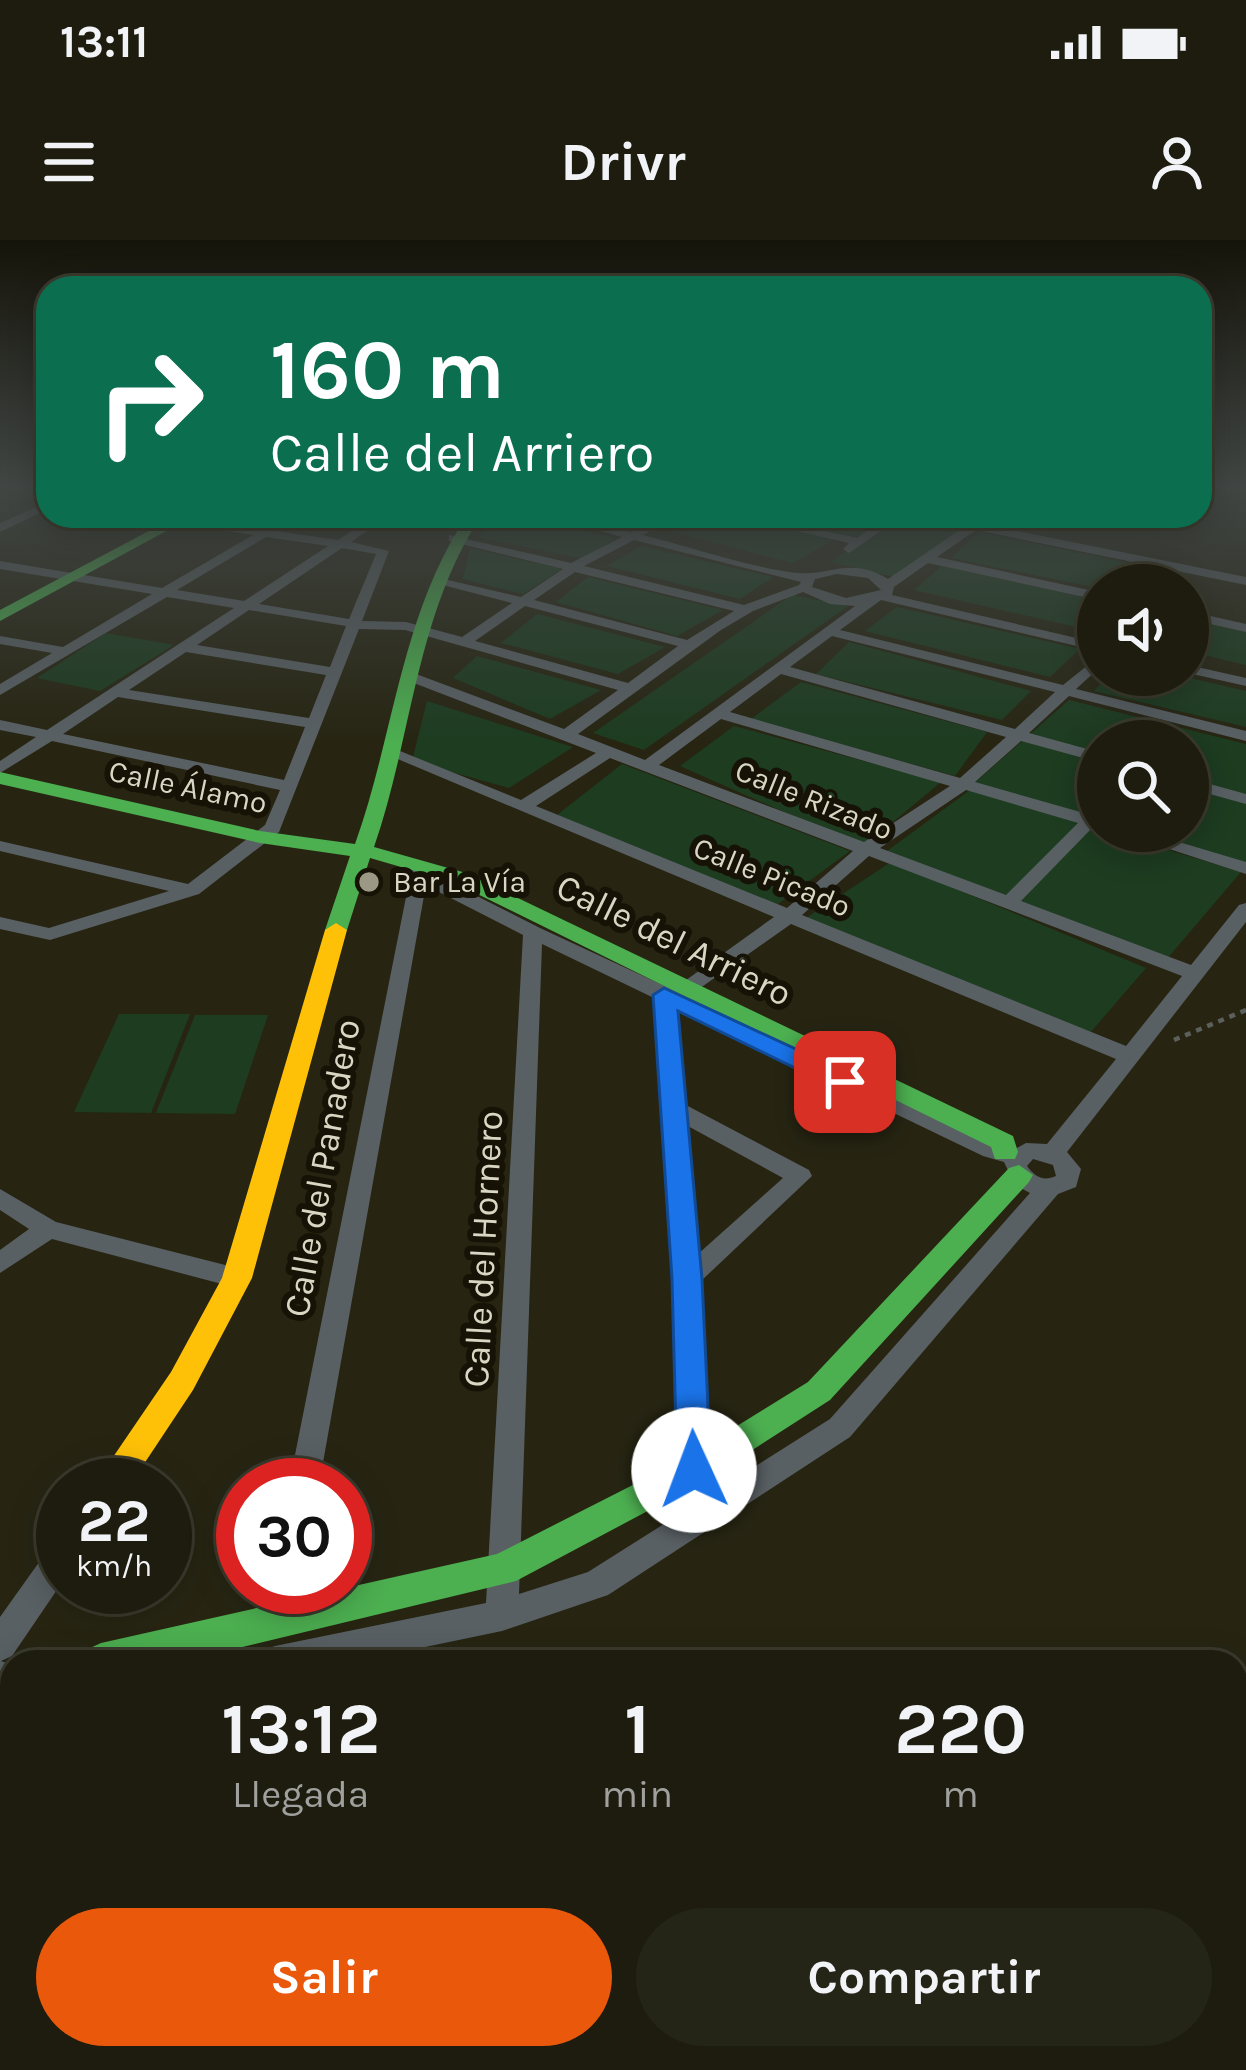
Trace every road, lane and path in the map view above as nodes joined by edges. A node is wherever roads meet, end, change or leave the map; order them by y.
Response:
1 (44, 572) edge
2 (80, 572) edge
3 (198, 572) edge
4 (296, 572) edge
5 (373, 572) edge
6 (442, 572) edge
7 (567, 572) edge
8 (596, 572) edge
9 (780, 572) edge
10 (820, 572) edge
11 (857, 572) edge
12 (859, 572) edge
13 (910, 572) edge
14 (990, 572) edge
15 (1209, 573) edge
16 (71, 577) junction
17 (440, 580) junction
18 (810, 580) junction
19 (1246, 581) edge
20 (166, 591) junction
21 (1077, 591) edge
22 (881, 594) junction
23 (527, 603) junction
24 (245, 606) junction
25 (5, 610) edge
26 (746, 610) junction
27 (1209, 620) edge
28 (352, 623) junction
29 (1246, 628) edge
30 (424, 631) junction
31 (829, 631) junction
32 (0, 640) edge
33 (464, 642) junction
34 (1077, 642) edge
35 (693, 646) junction
36 (183, 647) junction
37 (64, 651) junction
38 (777, 668) junction
39 (333, 672) junction
40 (1209, 674) edge
41 (411, 677) junction
42 (1077, 680) edge
43 (1246, 682) edge
44 (633, 689) junction
45 (0, 690) edge
46 (1065, 691) junction
47 (116, 692) junction
48 (716, 713) junction
49 (0, 724) edge
50 (316, 724) junction
51 (51, 734) junction
52 (568, 734) junction
53 (1018, 734) junction
54 (1246, 736) edge
55 (611, 750) junction
56 (1077, 751) edge
57 (389, 752) junction
58 (650, 764) junction
59 (0, 768) edge
60 (0, 778) edge
61 (965, 783) junction
62 (292, 787) junction
63 (1209, 789) edge
64 (1246, 799) edge
65 (522, 807) junction
66 (1077, 817) edge
67 (260, 837) junction
68 (1077, 837) edge
69 (0, 846) edge
70 (865, 850) junction
71 (1193, 852) edge
72 (363, 853) junction
73 (1246, 868) edge
74 (425, 869) junction
75 (192, 890) junction
76 (1008, 904) junction
77 (1246, 909) edge
78 (788, 916) junction
79 (0, 922) edge
80 (532, 932) junction
81 (1196, 974) junction
82 (676, 991) junction
83 (1246, 1010) edge
84 (1132, 1057) junction
85 (671, 1107) junction
86 (1053, 1154) junction
87 (1014, 1161) junction
88 (1048, 1188) junction
89 (0, 1198) edge
90 (48, 1229) junction
91 (0, 1263) edge
92 (237, 1278) junction
93 (687, 1279) junction
94 (129, 1458) edge
95 (309, 1458) edge
96 (694, 1470) junction
97 (503, 1569) junction
98 (372, 1589) edge
99 (36, 1593) edge
100 (248, 1614) edge
101 (502, 1615) junction
102 (0, 1645) edge
103 (138, 1650) edge
104 (333, 1650) edge

1 - 16 street
2 - 16 street
3 - 20 street
4 - 24 street
5 - 28 street
6 - 17 street
7 - 23 street
8 - 26 street
9 - 18 street
10 - 18 street
11 - 18 street
12 - 22 street
13 - 22 street
14 - 21 street
15 - 19 street
16 - 20 street
16 - 25 street
17 - 23 street
17 - 30 street
18 - 22 street
18 - 26 street
20 - 24 street
20 - 37 street
22 - 31 street
22 - 34 street
23 - 33 street
23 - 35 street
24 - 28 street
24 - 36 street
26 - 35 street
27 - 29 street
28 - 30 street
28 - 39 street
30 - 33 street
30 - 41 street
31 - 38 street
31 - 46 street
32 - 37 street
33 - 44 street
35 - 44 street
36 - 39 street
36 - 47 street
37 - 45 street
38 - 48 street
38 - 53 street
39 - 50 street
40 - 43 street
41 - 52 street, Calle Rizado
41 - 57 street
42 - 46 street
44 - 52 street
46 - 53 street
46 - 54 street
47 - 50 street
47 - 51 street
48 - 58 street
48 - 61 street
49 - 51 street
50 - 62 street
51 - 59 street
51 - 62 street
52 - 55 street, Calle Rizado
53 - 56 street
53 - 61 street
55 - 58 street, Calle Rizado
55 - 65 street
57 - 65 street, Calle Picado
57 - 72 street
58 - 70 street, Calle Rizado
60 - 67 street, Calle Álamo
61 - 66 street
61 - 70 street
62 - 67 street
63 - 64 street
65 - 78 street, Calle Picado
67 - 72 street, Calle Álamo
67 - 75 street
68 - 76 street
69 - 75 street
70 - 76 street, Calle Rizado
70 - 78 street
71 - 73 street
72 - 74 street, Calle del Arriero
72 - 92 street
74 - 80 street, Calle del Arriero
74 - 82 street, Calle del Arriero
74 - 95 street, Calle del Panadero
75 - 79 street
76 - 81 street, Calle Rizado
77 - 81 street
78 - 82 street
78 - 84 street, Calle Picado
80 - 82 street, Calle del Arriero
80 - 97 street, Calle del Hornero
81 - 84 street
82 - 85 street
82 - 87 street, Calle del Arriero
83 - 84 path
84 - 86 street
85 - 93 street
85 - 93 street
86 - 87 street
86 - 88 street
87 - 88 street
87 - 96 street
88 - 101 street
89 - 90 street
90 - 91 street
90 - 92 street
92 - 94 street
93 - 96 street
96 - 97 street
97 - 98 street
97 - 101 street, Calle del Hornero
99 - 102 street
100 - 103 street
101 - 104 street

